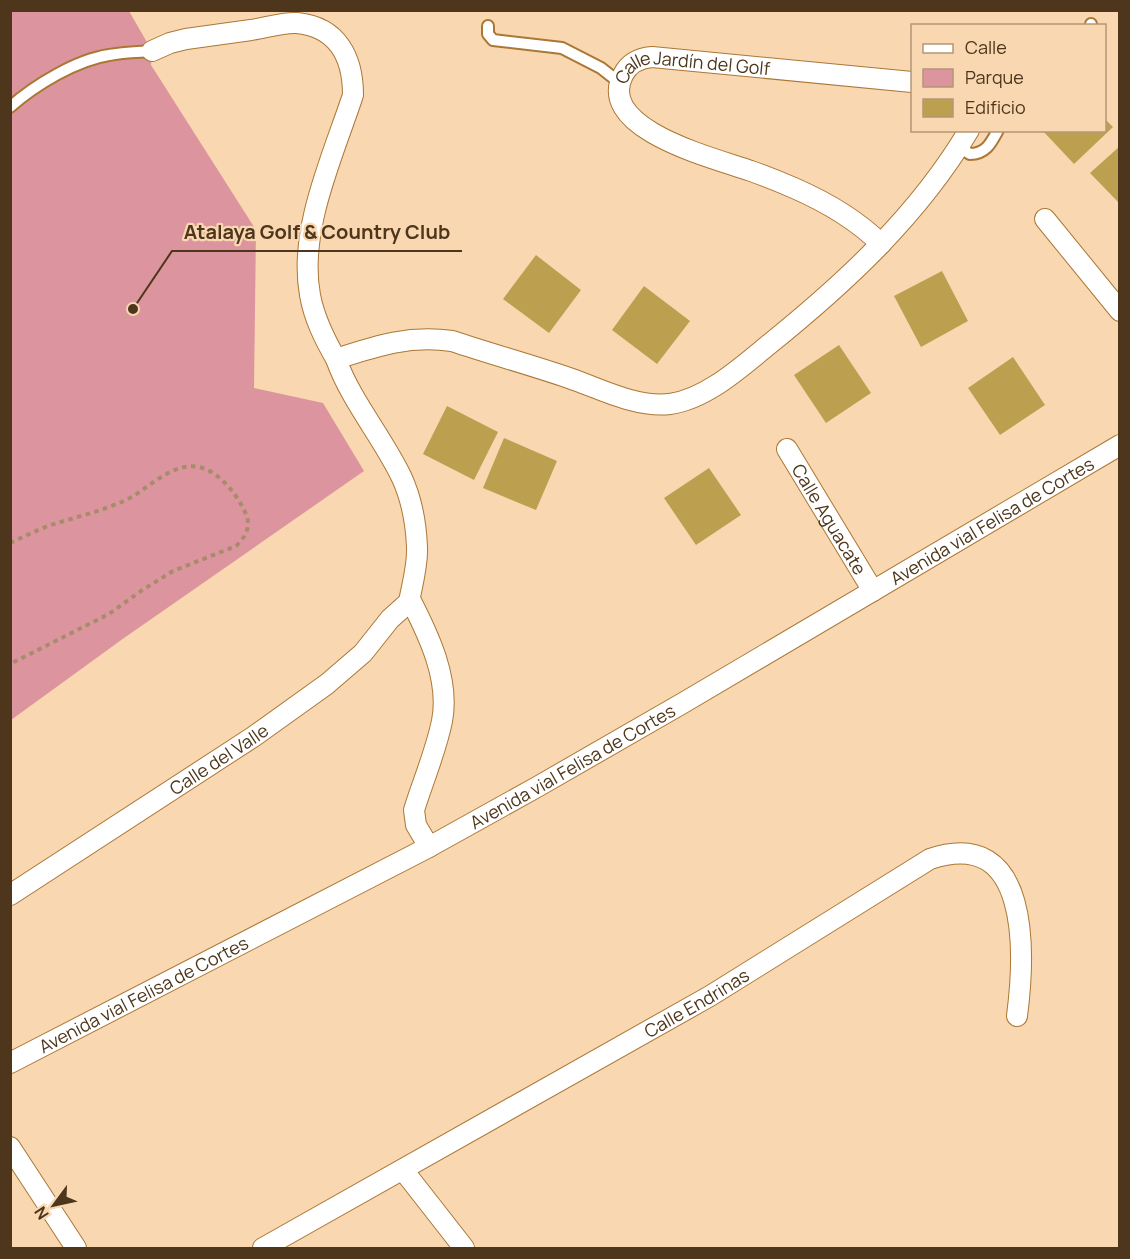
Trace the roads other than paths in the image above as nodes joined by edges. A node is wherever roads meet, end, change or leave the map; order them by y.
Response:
1 (488, 26) dead end
2 (152, 51) joint
3 (911, 82) edge
4 (620, 83) junction
5 (10, 107) edge
6 (997, 132) edge
7 (964, 139) edge
8 (1044, 219) dead end
9 (881, 244) junction
10 (1119, 311) edge
11 (336, 359) junction
12 (1119, 445) edge
13 (787, 449) dead end
14 (873, 591) junction
15 (409, 602) junction
16 (429, 847) junction
17 (10, 895) edge
18 (1017, 1016) dead end
19 (10, 1063) edge
20 (10, 1147) edge
21 (404, 1170) junction
22 (76, 1248) edge
23 (263, 1248) edge
24 (464, 1248) edge

1 - 4 lane
2 - 5 lane
2 - 11 street
3 - 4 street, Calle Jardín del Golf
4 - 9 street, Calle Jardín del Golf
6 - 7 lane
7 - 9 street
8 - 10 street
9 - 11 street
11 - 15 street
12 - 14 street, Avenida vial Felisa de Cortes
13 - 14 street, Calle Aguacate
14 - 16 street, Avenida vial Felisa de Cortes
15 - 16 street
15 - 17 street, Calle del Valle
16 - 19 street, Avenida vial Felisa de Cortes
18 - 21 street, Calle Endrinas
20 - 22 street
21 - 23 street, Calle Endrinas
21 - 24 street

